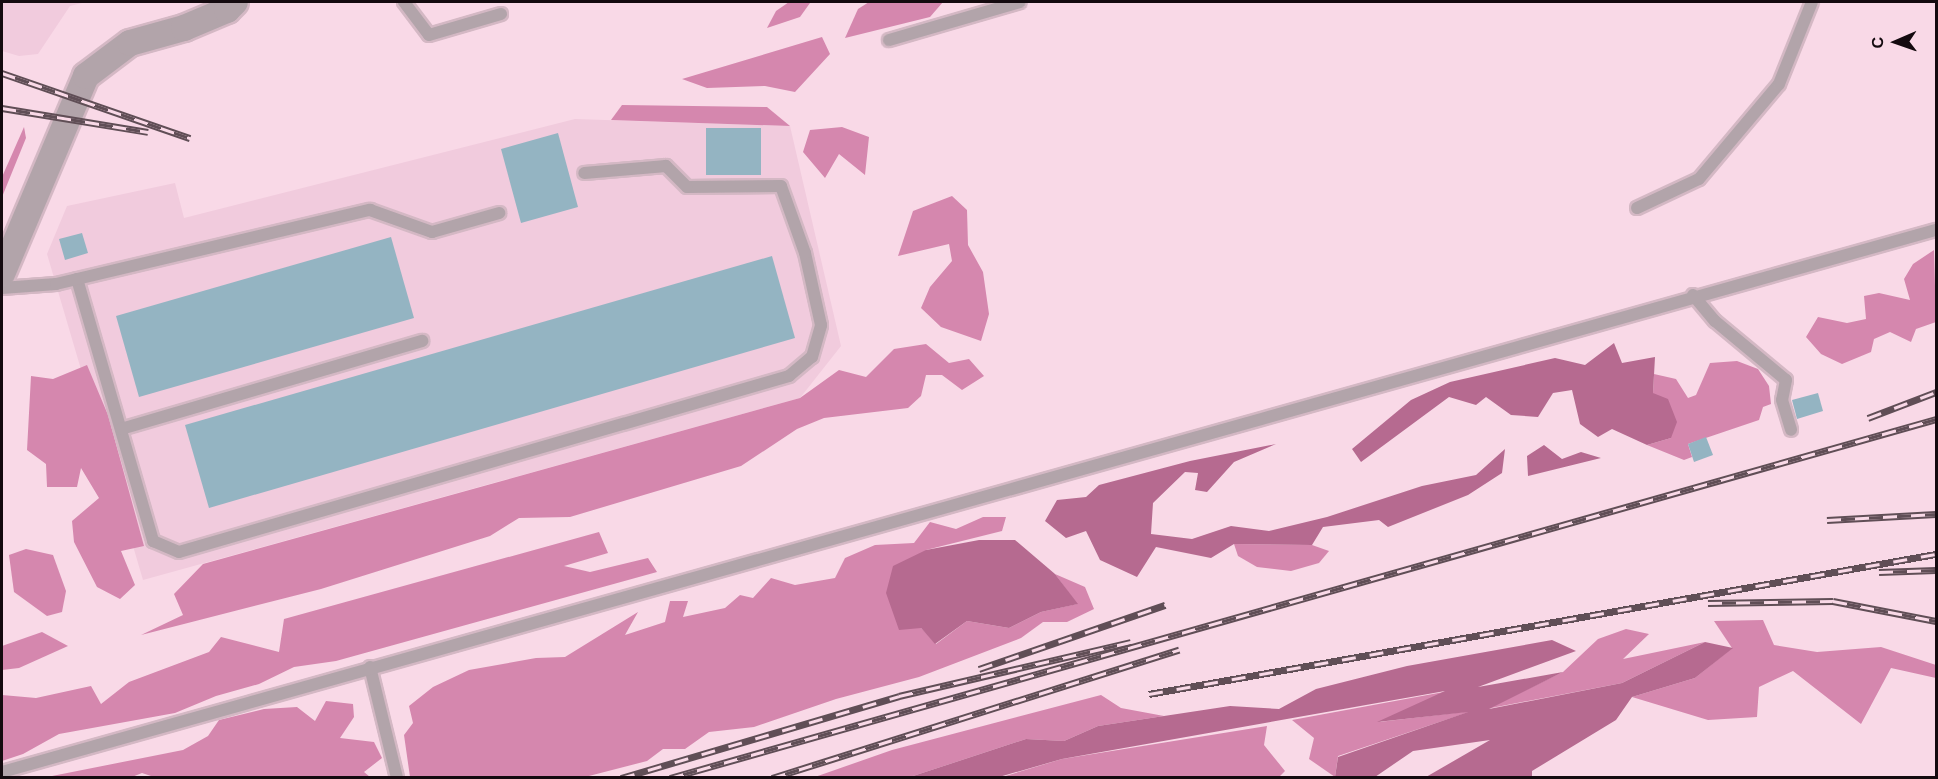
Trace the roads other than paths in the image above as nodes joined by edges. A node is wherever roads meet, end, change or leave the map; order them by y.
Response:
1 (235, 2) edge
2 (404, 2) edge
3 (1020, 2) edge
4 (1812, 2) edge
5 (501, 14) dead end
6 (889, 40) dead end
7 (584, 173) dead end
8 (1637, 208) dead end
9 (499, 213) dead end
10 (1936, 230) edge
11 (2, 274) edge
12 (77, 279) junction
13 (2, 288) edge
14 (1693, 296) junction
15 (422, 341) dead end
16 (121, 429) junction
17 (1791, 430) dead end
18 (370, 668) junction
19 (2, 772) edge
20 (397, 777) edge

1 - 11 street
2 - 5 lane
3 - 6 lane
4 - 8 lane
7 - 16 lane
9 - 12 lane
10 - 14 lane
12 - 13 lane
12 - 16 lane
14 - 17 lane
14 - 18 lane
15 - 16 lane
18 - 19 lane
18 - 20 lane

